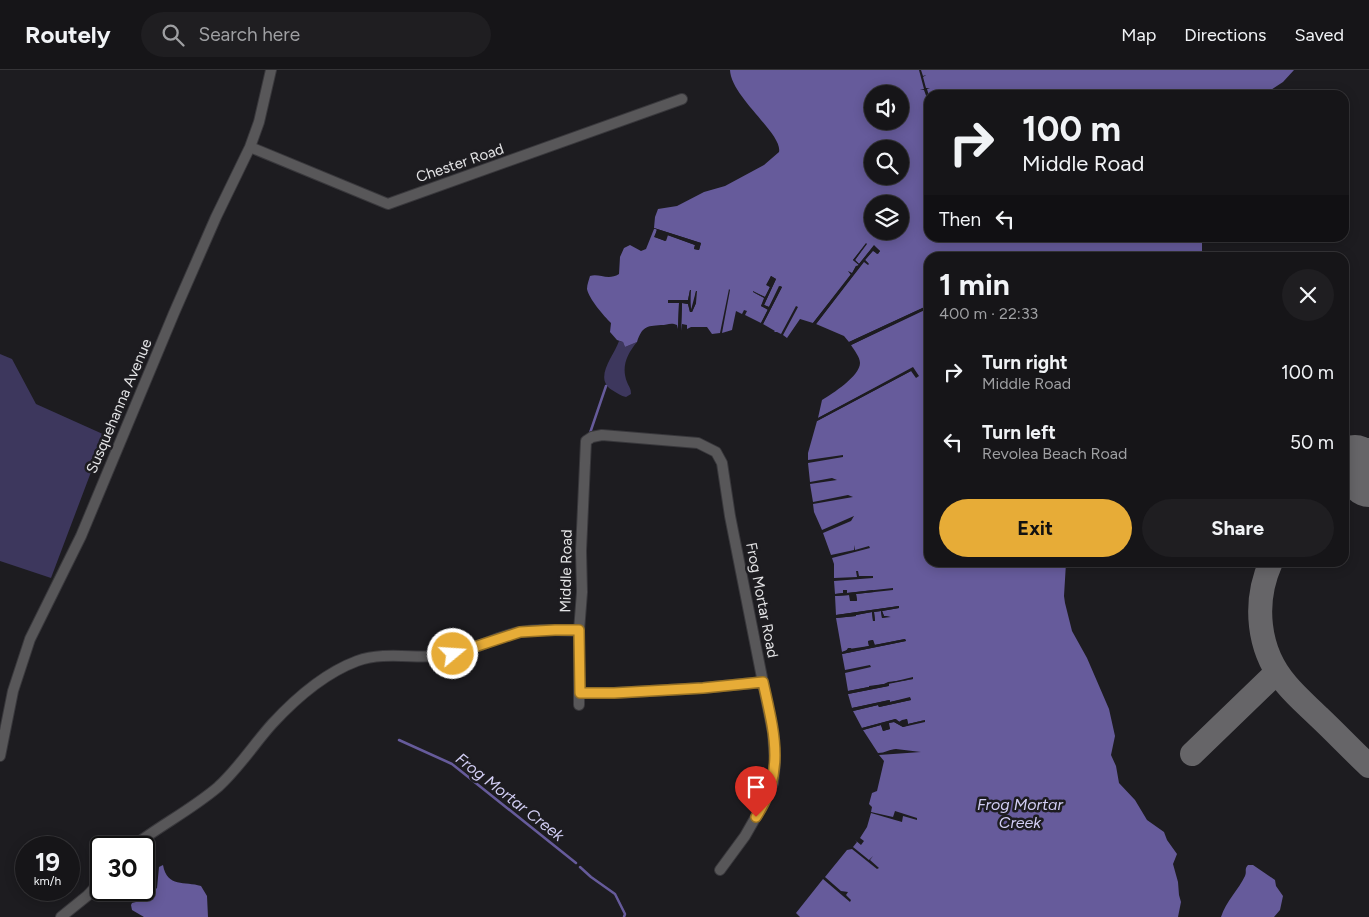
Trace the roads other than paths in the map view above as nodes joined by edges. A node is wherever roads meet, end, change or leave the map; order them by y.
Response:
1 (271, 70) edge
2 (682, 99) dead end
3 (250, 148) junction
4 (588, 438) joint
5 (579, 630) junction
6 (763, 682) junction
7 (580, 693) junction
8 (579, 705) dead end
9 (0, 756) edge
10 (146, 836) edge
11 (720, 870) dead end
12 (90, 893) edge
13 (61, 917) edge

1 - 3 street, Susquehanna Avenue
2 - 3 street, Chester Road
3 - 9 street, Susquehanna Avenue
4 - 5 street, Middle Road
4 - 6 street, Frog Mortar Road
5 - 7 street, Middle Road
5 - 10 street
6 - 7 street
6 - 11 street, Frog Mortar Road
7 - 8 street, Middle Road
12 - 13 street

